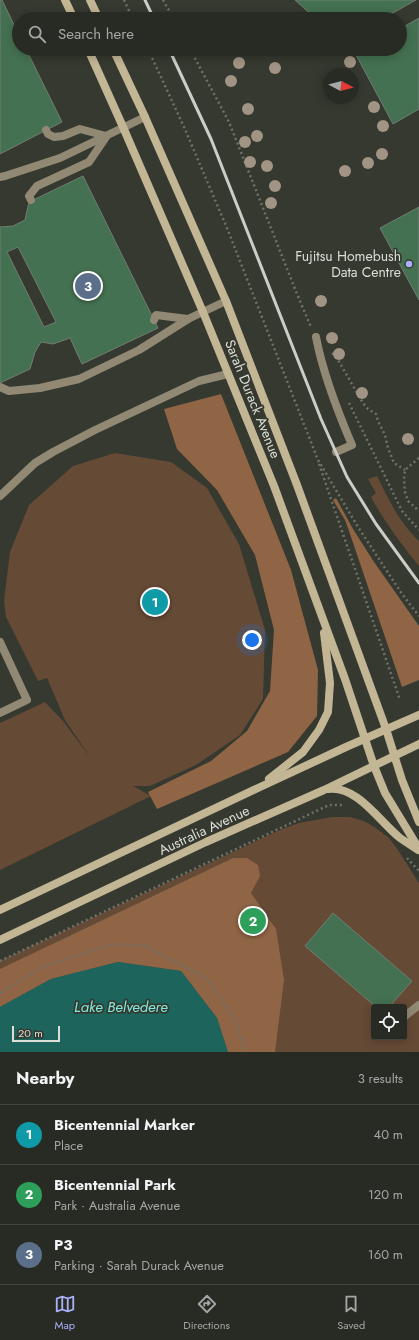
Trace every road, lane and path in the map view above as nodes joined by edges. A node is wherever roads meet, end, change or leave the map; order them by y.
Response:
1 (65, 0) edge
2 (90, 0) edge
3 (124, 0) edge
4 (163, 0) edge
5 (71, 12) edge
6 (96, 12) edge
7 (130, 12) edge
8 (170, 12) edge
9 (91, 56) edge
10 (116, 56) edge
11 (151, 56) edge
12 (194, 56) edge
13 (145, 117) junction
14 (123, 126) junction
15 (46, 130) dead end
16 (106, 136) junction
17 (2, 178) edge
18 (31, 200) dead end
19 (226, 301) junction
20 (203, 312) junction
21 (188, 319) junction
22 (154, 320) dead end
23 (316, 337) junction
24 (228, 374) junction
25 (0, 387) edge
26 (349, 403) dead end
27 (336, 452) dead end
28 (419, 458) edge
29 (318, 460) junction
30 (405, 470) junction
31 (0, 496) edge
32 (419, 511) edge
33 (419, 530) edge
34 (419, 616) edge
35 (323, 620) junction
36 (0, 642) edge
37 (400, 700) dead end
38 (0, 713) edge
39 (419, 715) edge
40 (386, 729) junction
41 (364, 739) junction
42 (419, 744) edge
43 (395, 756) junction
44 (374, 766) junction
45 (258, 788) junction
46 (324, 790) junction
47 (350, 807) dead end
48 (419, 822) edge
49 (419, 850) edge
50 (0, 910) edge
51 (0, 940) edge
52 (0, 961) edge
53 (0, 993) edge
54 (419, 1005) edge
55 (407, 1014) edge
56 (245, 1052) edge

1 - 5 street
2 - 6 street
3 - 7 path
4 - 8 path
9 - 14 street, Sarah Durack Avenue
10 - 13 street, Sarah Durack Avenue
11 - 29 path
12 - 23 path
13 - 14 lane
13 - 19 street, Sarah Durack Avenue
14 - 16 lane
14 - 20 street, Sarah Durack Avenue
15 - 16 lane
16 - 17 lane
16 - 18 lane
19 - 20 lane
19 - 40 street, Sarah Durack Avenue
20 - 21 lane
20 - 24 street, Sarah Durack Avenue
21 - 22 lane
21 - 25 lane
23 - 27 lane
23 - 30 path
24 - 31 lane
24 - 35 street, Sarah Durack Avenue
26 - 33 path
28 - 30 path
29 - 34 path
29 - 37 path
30 - 32 path
35 - 41 street, Sarah Durack Avenue
35 - 45 street
36 - 38 lane
39 - 40 street, Australia Avenue
40 - 41 street, Australia Avenue
40 - 43 street, Sarah Durack Avenue
41 - 44 street, Sarah Durack Avenue
41 - 45 street, Australia Avenue
42 - 43 street, Australia Avenue
43 - 44 street, Australia Avenue
43 - 48 street, Sarah Durack Avenue
44 - 46 street, Australia Avenue
44 - 49 street, Sarah Durack Avenue
45 - 50 street, Australia Avenue
46 - 49 street
46 - 51 street, Australia Avenue
47 - 52 path
53 - 56 path
54 - 55 lane

